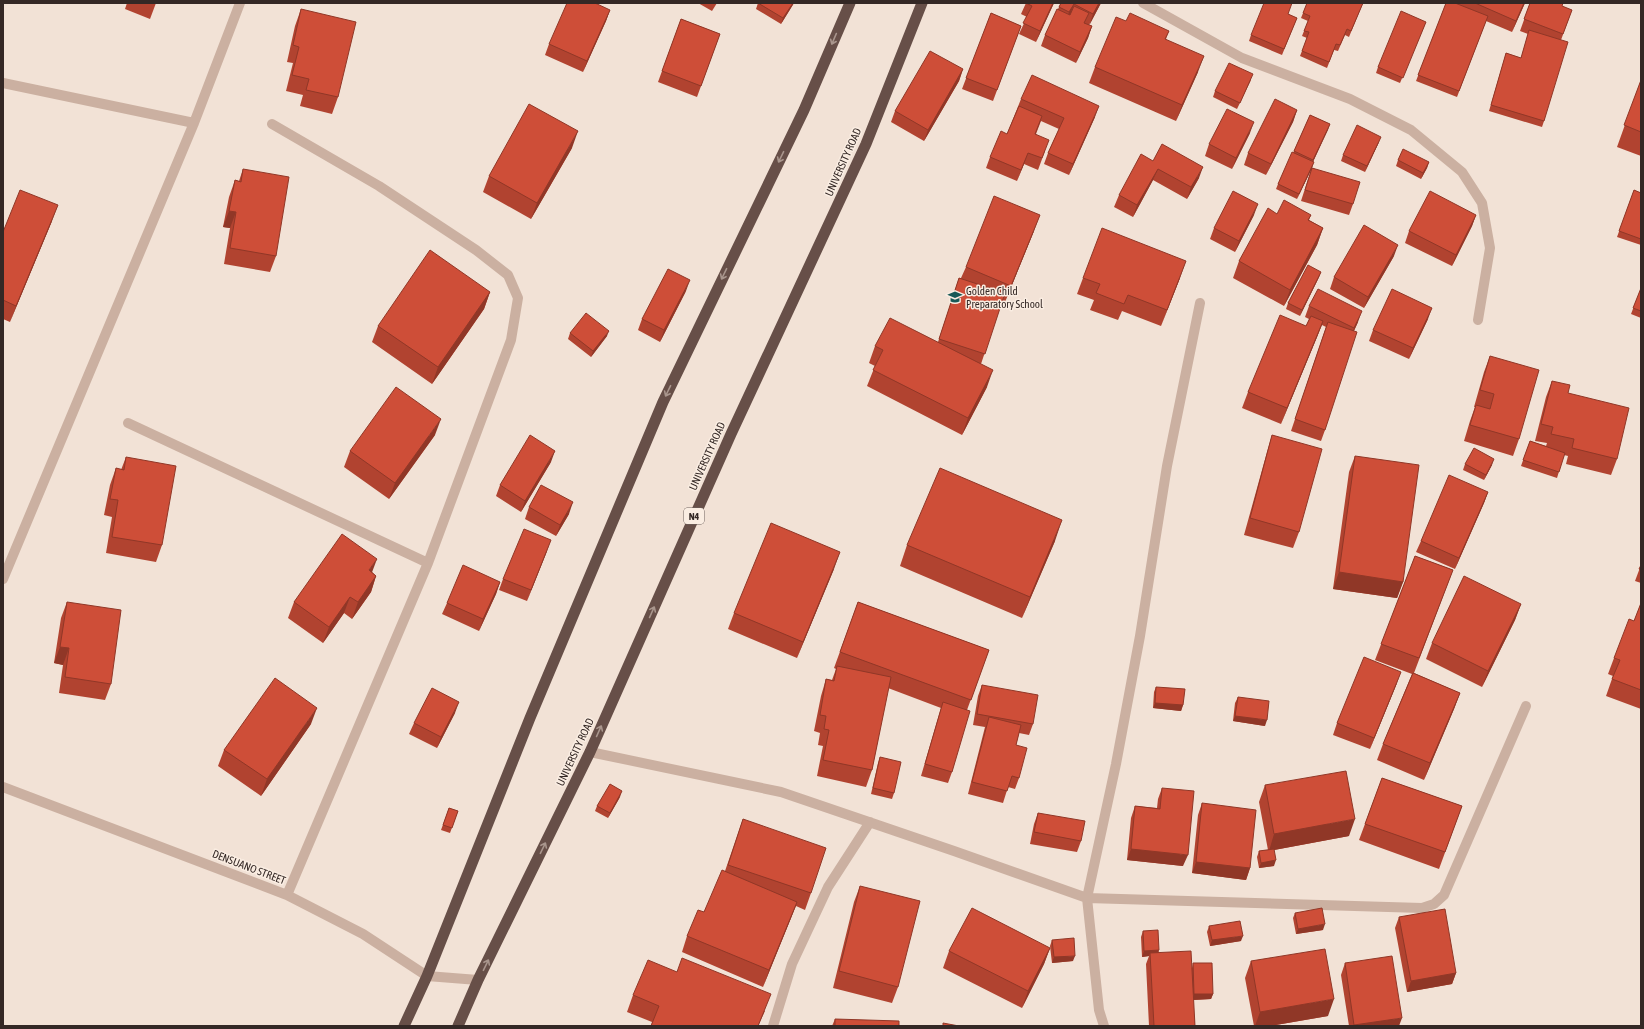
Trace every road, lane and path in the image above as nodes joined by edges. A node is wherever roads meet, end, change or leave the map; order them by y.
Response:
1 (240, 3) edge
2 (850, 3) edge
3 (922, 3) edge
4 (1143, 3) edge
5 (3, 83) edge
6 (194, 123) junction
7 (272, 124) dead end
8 (1200, 302) dead end
9 (1478, 320) dead end
10 (128, 423) dead end
11 (428, 563) junction
12 (3, 579) edge
13 (1526, 706) dead end
14 (590, 752) junction
15 (3, 787) edge
16 (870, 822) junction
17 (287, 895) junction
18 (1087, 898) junction
19 (427, 976) junction
20 (478, 980) junction
21 (404, 1026) edge
22 (458, 1026) edge
23 (773, 1026) edge
24 (1104, 1026) edge

1 - 6 street
2 -> 19 highway
14 -> 3 highway, UNIVERSITY ROAD / N4
4 - 9 street
5 - 6 street
6 - 12 street
7 - 11 street
8 - 18 street
10 - 11 street
11 - 17 street
13 - 18 street
14 - 16 street
20 -> 14 highway, UNIVERSITY ROAD / N4
15 - 17 street, DENSUANO STREET
16 - 18 street
16 - 23 street
17 - 19 street, DENSUANO STREET
18 - 24 street
19 - 20 street, DENSUANO STREET
19 - 21 highway
20 - 22 highway, UNIVERSITY ROAD / N4

